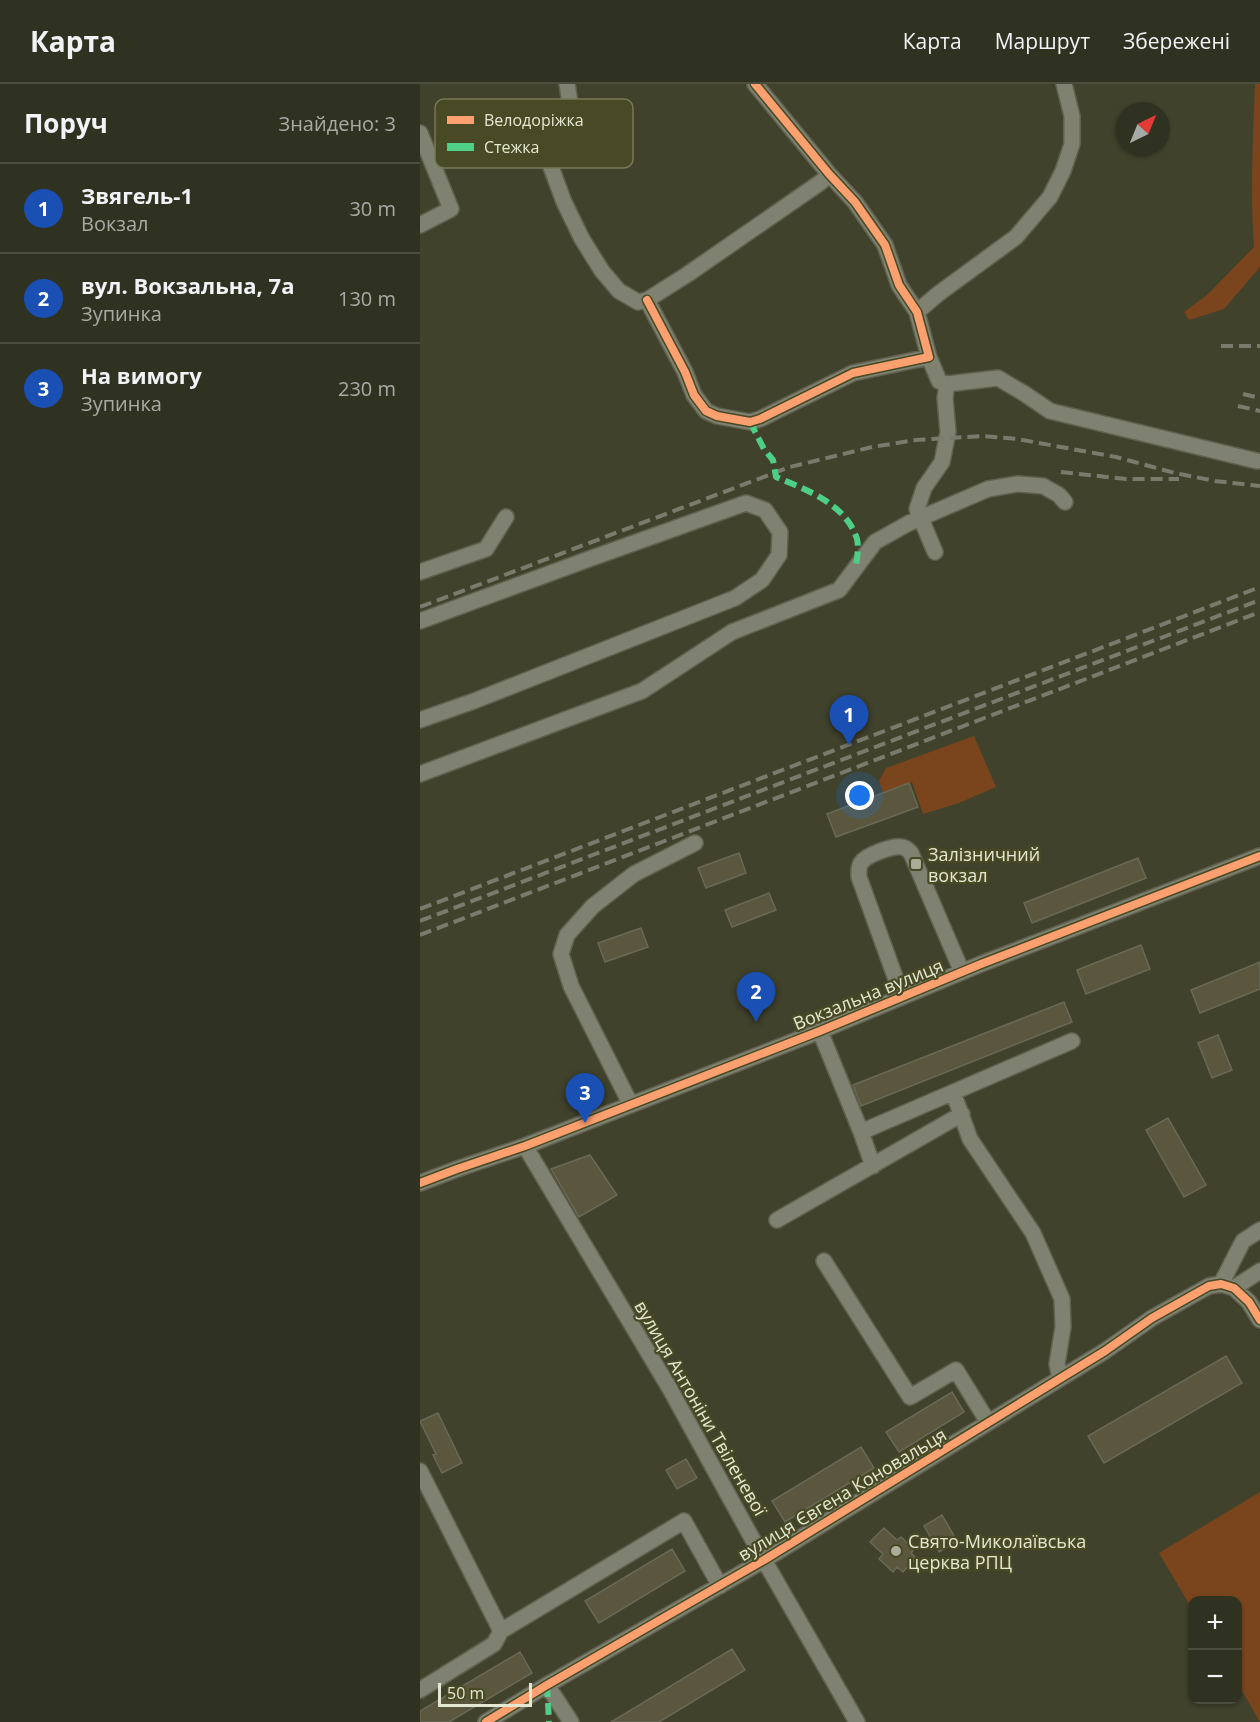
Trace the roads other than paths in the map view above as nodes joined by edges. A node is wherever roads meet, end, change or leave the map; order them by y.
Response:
1 (567, 84) edge
2 (755, 84) edge
3 (1064, 84) edge
4 (569, 99) edge
5 (420, 133) edge
6 (552, 168) edge
7 (829, 174) junction
8 (420, 225) edge
9 (647, 300) junction
10 (917, 312) junction
11 (929, 357) junction
12 (947, 384) junction
13 (1257, 460) dead end
14 (1065, 502) dead end
15 (506, 517) dead end
16 (920, 518) junction
17 (934, 552) dead end
18 (420, 572) edge
19 (420, 621) edge
20 (420, 720) edge
21 (420, 774) edge
22 (695, 843) dead end
23 (1260, 856) edge
24 (962, 972) junction
25 (902, 996) junction
26 (820, 1031) junction
27 (1072, 1041) dead end
28 (953, 1092) junction
29 (632, 1105) junction
30 (962, 1114) junction
31 (861, 1132) junction
32 (525, 1146) junction
33 (873, 1166) junction
34 (420, 1183) edge
35 (777, 1220) dead end
36 (1260, 1230) edge
37 (824, 1261) dead end
38 (1260, 1271) edge
39 (1222, 1286) junction
40 (1259, 1317) edge
41 (1060, 1378) junction
42 (988, 1422) junction
43 (420, 1471) edge
44 (765, 1560) junction
45 (720, 1586) junction
46 (501, 1631) junction
47 (547, 1685) junction
48 (420, 1690) edge
49 (486, 1722) edge
50 (571, 1722) edge
51 (857, 1722) edge

1 - 4 street
2 - 7 street
3 - 10 street
5 - 8 street
6 - 9 street
7 - 9 street
7 - 10 street
9 - 11 street
10 - 11 street
11 - 12 street
12 - 13 street
12 - 16 street
14 - 16 street
15 - 18 street
16 - 17 street
16 - 21 street
19 - 20 street
22 - 29 street
23 - 24 street, Вокзальна вулиця
24 - 25 street, Вокзальна вулиця
24 - 25 street
25 - 26 street, Вокзальна вулиця
26 - 29 street, Вокзальна вулиця
26 - 31 street
27 - 28 street
28 - 30 street
28 - 31 street
29 - 32 street, Вокзальна вулиця
30 - 33 street
30 - 41 street
31 - 33 street
32 - 34 street, Вокзальна вулиця
32 - 44 street, вулиця Антоніни Твіленевої
33 - 35 street
36 - 39 street
37 - 42 street
38 - 39 street, вулиця Євгена Коновальця
39 - 40 street
39 - 41 street, вулиця Євгена Коновальця
41 - 42 street, вулиця Євгена Коновальця
42 - 44 street, вулиця Євгена Коновальця
43 - 46 street
44 - 45 street, вулиця Євгена Коновальця
44 - 51 street, вулиця Антоніни Твіленевої
45 - 46 street
45 - 47 street, вулиця Євгена Коновальця
46 - 48 street
47 - 49 street, вулиця Євгена Коновальця
47 - 50 street

